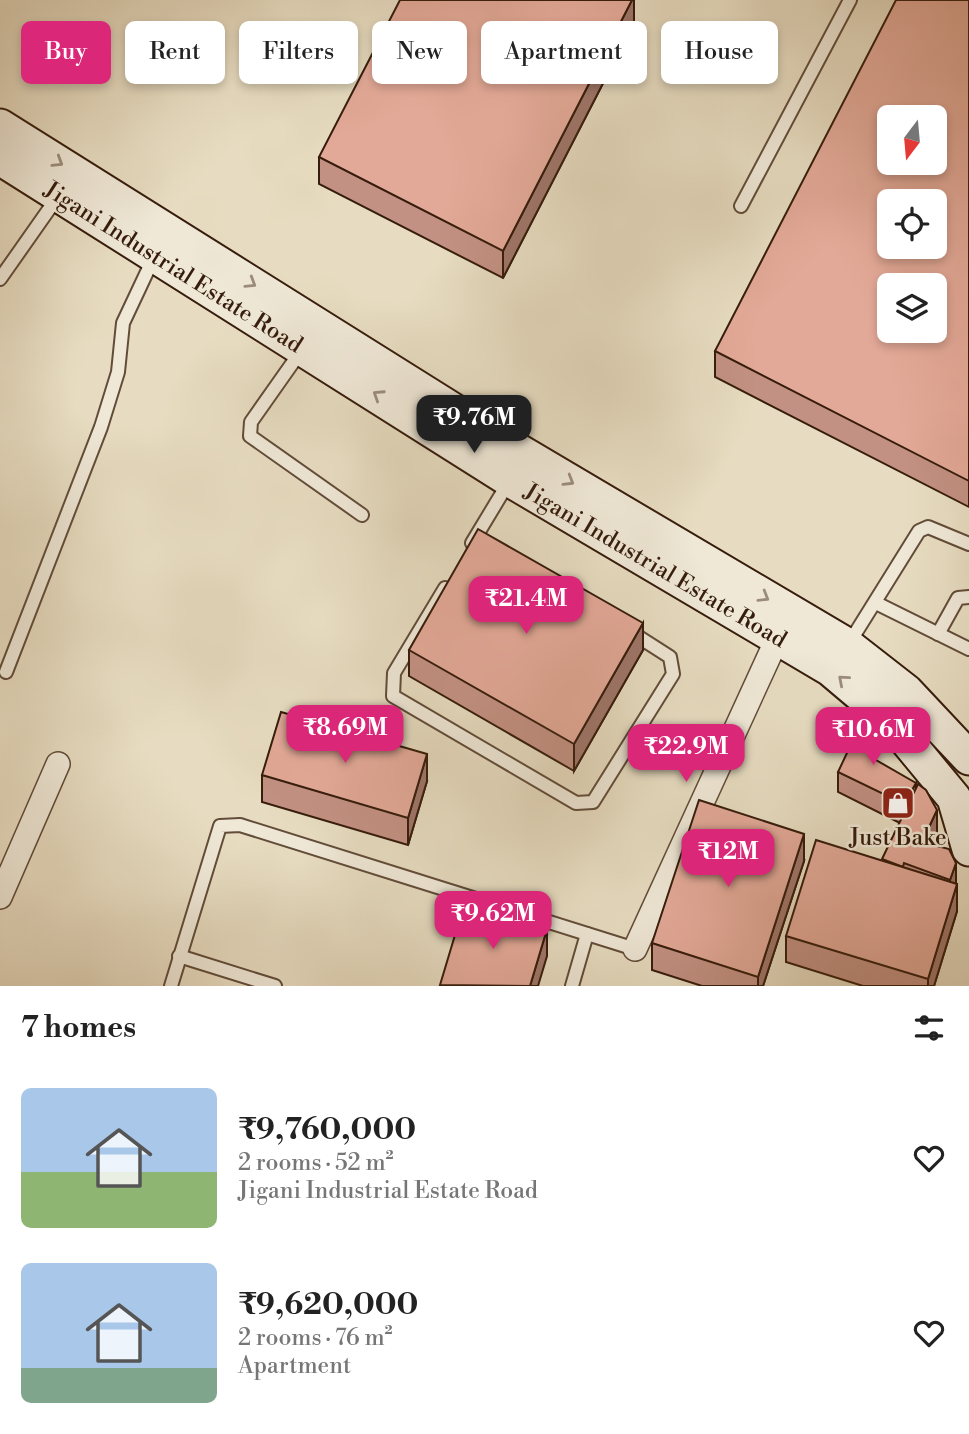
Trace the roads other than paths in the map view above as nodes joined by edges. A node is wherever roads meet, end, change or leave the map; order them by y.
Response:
1 (850, 0) edge
2 (0, 126) edge
3 (0, 158) edge
4 (59, 195) junction
5 (741, 206) dead end
6 (154, 256) junction
7 (0, 279) edge
8 (303, 348) junction
9 (510, 480) junction
10 (362, 515) dead end
11 (969, 544) edge
12 (464, 557) edge
13 (450, 580) edge
14 (969, 597) edge
15 (876, 603) junction
16 (625, 628) edge
17 (937, 634) junction
18 (778, 637) junction
19 (847, 645) junction
20 (969, 649) edge
21 (6, 672) dead end
22 (969, 758) edge
23 (58, 764) dead end
24 (961, 793) edge
25 (969, 849) edge
26 (0, 897) edge
27 (587, 934) junction
28 (635, 949) joint
29 (180, 956) junction
30 (171, 986) edge
31 (275, 986) edge
32 (572, 986) edge

1 - 5 lane
2 -> 19 main road, Jigani Industrial Estate Road
3 - 4 main road, Jigani Industrial Estate Road
4 - 6 main road, Jigani Industrial Estate Road
4 - 7 lane
6 - 8 main road, Jigani Industrial Estate Road
6 - 21 lane
9 -> 8 main road, Jigani Industrial Estate Road
8 - 10 lane
9 - 12 lane
9 - 18 main road, Jigani Industrial Estate Road
11 - 15 lane
13 - 16 lane
14 - 17 lane
15 - 17 lane
15 - 19 lane
17 - 20 lane
24 -> 18 main road, Jigani Industrial Estate Road
18 - 28 street
19 - 22 main road, Jigani Industrial Estate Road
23 - 26 street
24 - 25 main road, Jigani Industrial Estate Road
27 - 28 lane
27 - 29 lane
27 - 32 lane
29 - 30 lane
29 - 31 lane

